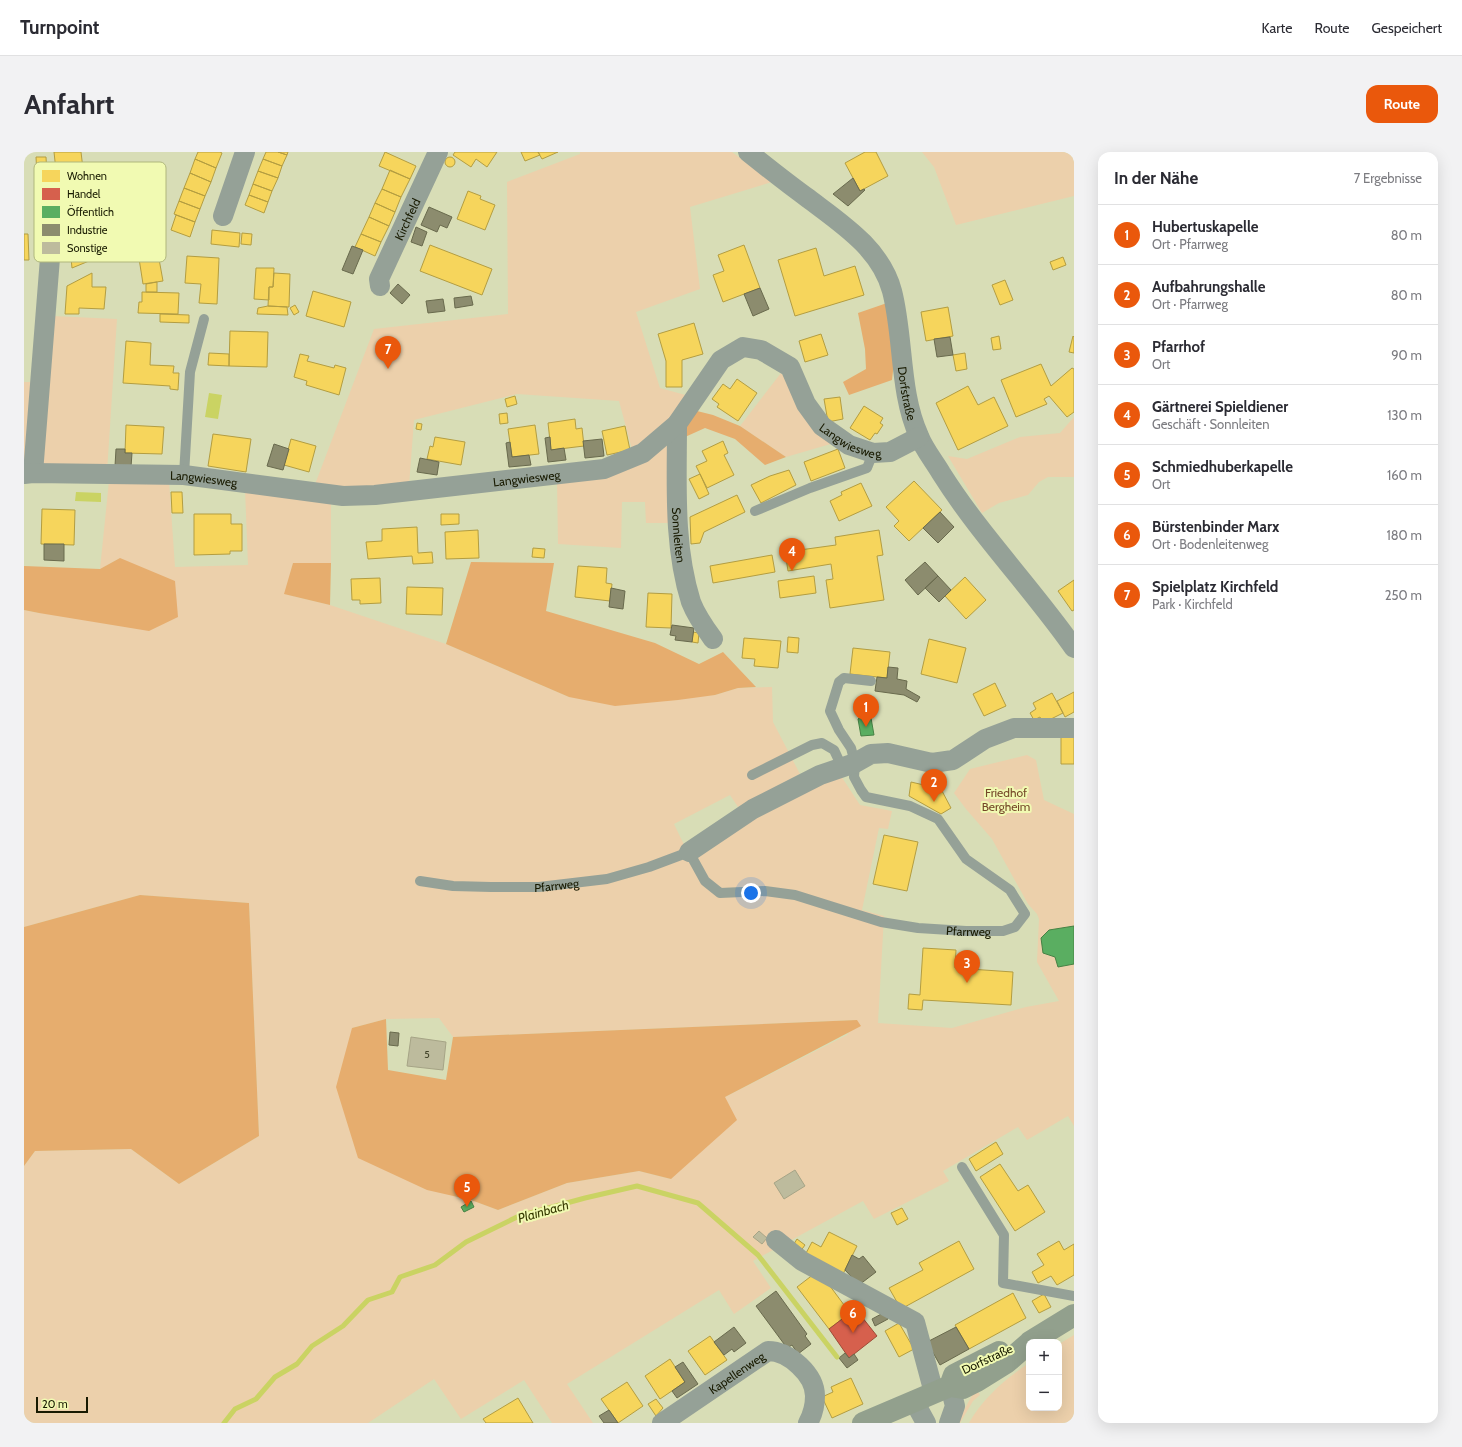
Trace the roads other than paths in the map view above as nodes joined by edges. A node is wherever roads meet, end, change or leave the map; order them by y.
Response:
1 (245, 152) edge
2 (438, 152) edge
3 (748, 152) edge
4 (223, 216) dead end
5 (50, 262) edge
6 (380, 286) dead end
7 (204, 319) dead end
8 (677, 424) junction
9 (919, 437) junction
10 (873, 453) junction
11 (28, 474) edge
12 (184, 475) junction
13 (756, 511) dead end
14 (712, 639) dead end
15 (1074, 648) edge
16 (871, 681) dead end
17 (1074, 728) edge
18 (849, 765) junction
19 (752, 774) dead end
20 (689, 852) junction
21 (420, 881) dead end
22 (962, 1167) dead end
23 (776, 1240) dead end
24 (1074, 1296) edge
25 (1074, 1315) edge
26 (1036, 1339) edge
27 (1026, 1343) edge
28 (942, 1390) junction
29 (914, 1401) junction
30 (662, 1423) edge
31 (808, 1423) edge
32 (863, 1423) edge
33 (926, 1423) edge
34 (949, 1423) edge

1 - 4 street
2 - 6 street, Kirchfeld
3 - 9 street, Dorfstraße
5 - 11 street, Langwiesweg
7 - 12 lane
8 - 10 street, Langwiesweg
8 - 12 street, Langwiesweg
8 - 14 street, Sonnleiten
9 - 10 street, Langwiesweg
9 - 15 street, Dorfstraße
10 - 13 lane
11 - 12 street, Langwiesweg
16 - 18 lane
17 - 18 street, Pfarrweg
18 - 19 lane
18 - 20 street, Pfarrweg
18 - 20 lane, Pfarrweg
20 - 21 lane, Pfarrweg
22 - 24 lane
23 - 28 street
25 - 26 main road, Dorfstraße
27 - 28 main road, Dorfstraße
28 - 29 main road
28 - 34 street
29 - 32 main road
29 - 33 street
30 - 31 street, Kapellenweg

